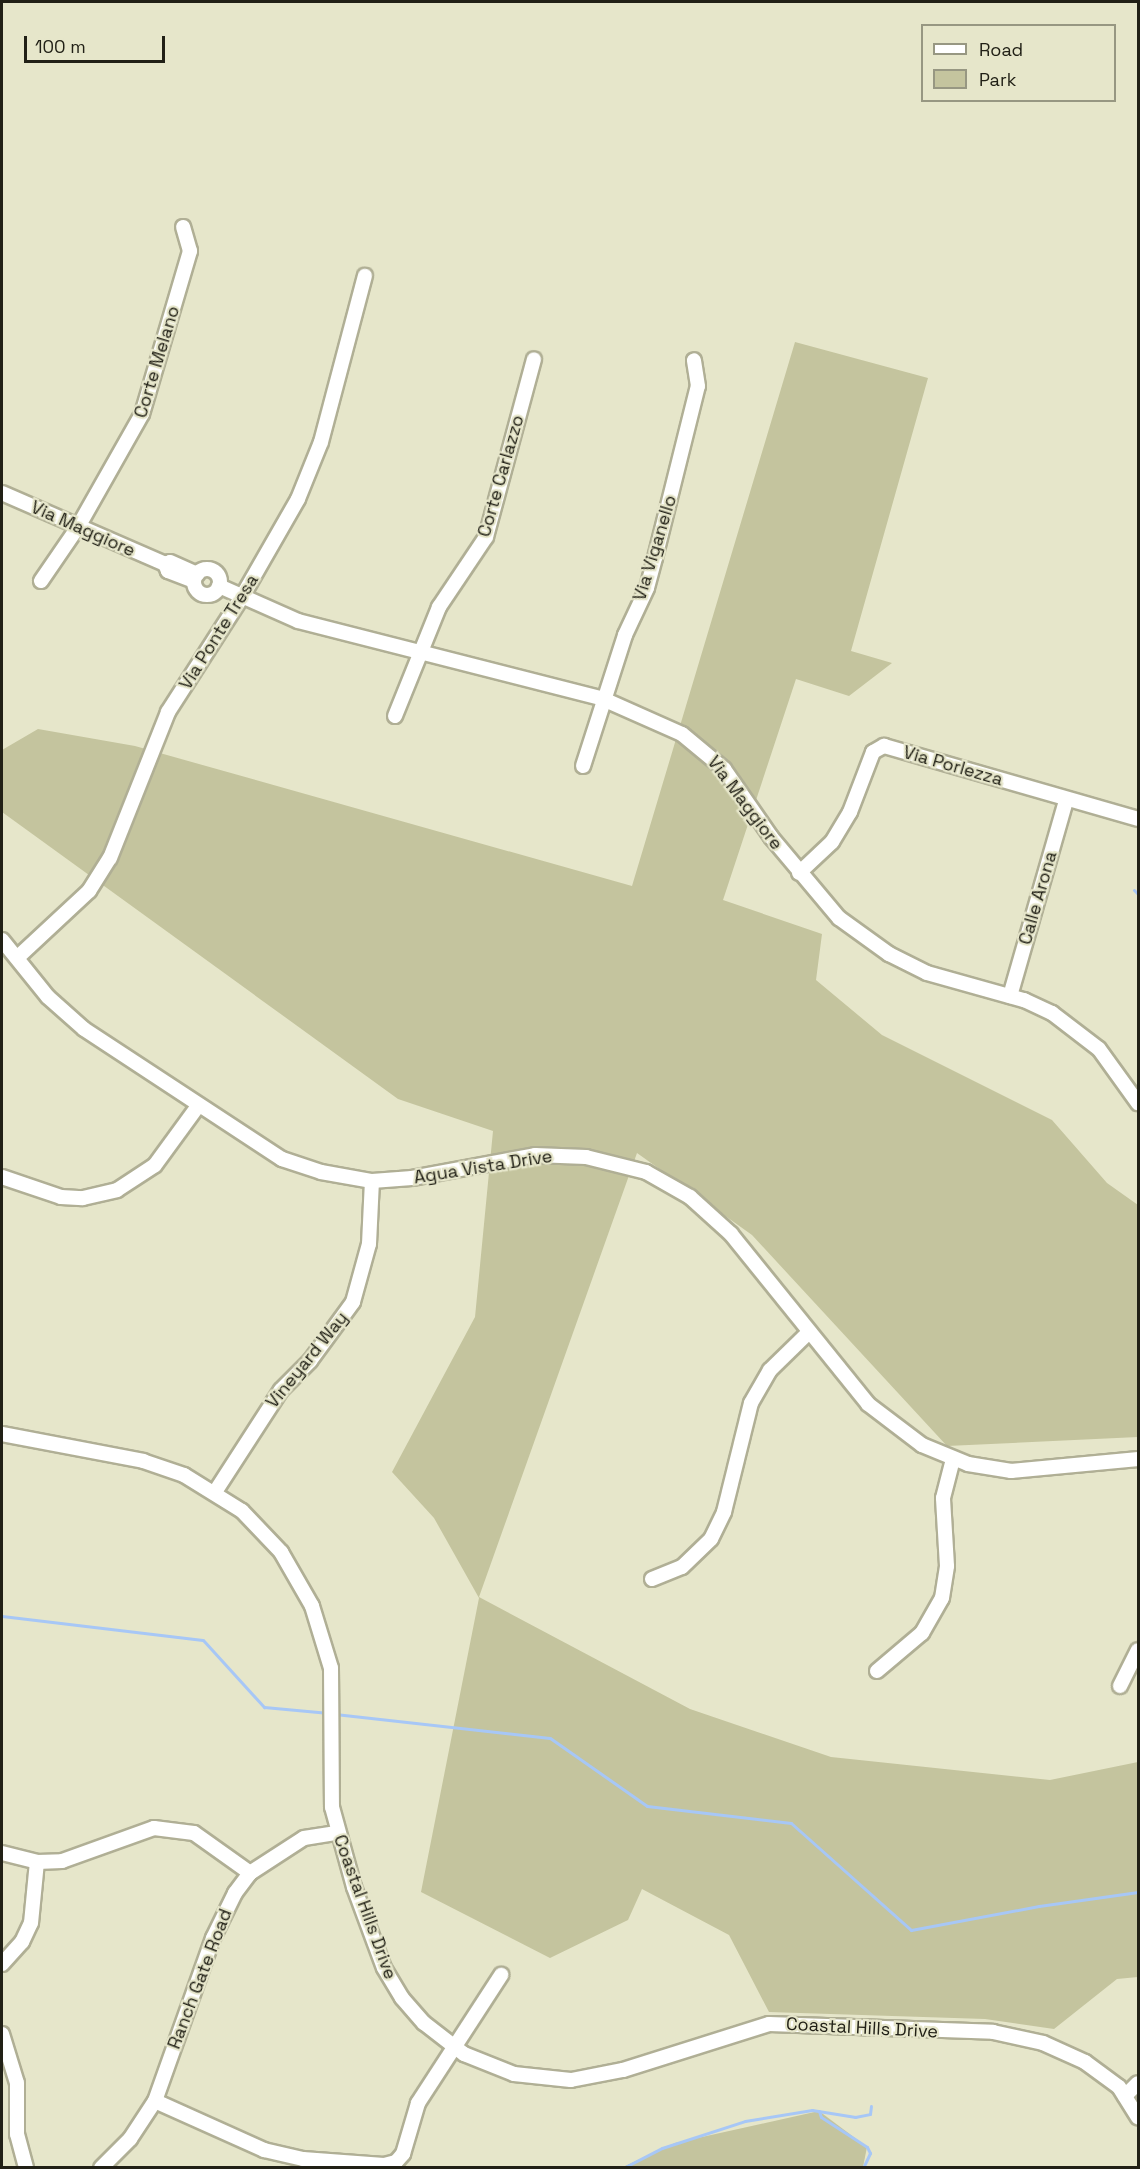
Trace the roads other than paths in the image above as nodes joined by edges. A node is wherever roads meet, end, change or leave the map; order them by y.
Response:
1 (183, 227) dead end
2 (365, 276) dead end
3 (534, 359) dead end
4 (694, 360) dead end
5 (2, 493) edge
6 (78, 528) junction
7 (41, 582) dead end
8 (243, 595) junction
9 (422, 653) junction
10 (603, 699) junction
11 (395, 717) dead end
12 (584, 766) dead end
13 (1066, 801) junction
14 (1138, 819) edge
15 (799, 873) junction
16 (2, 940) edge
17 (18, 957) junction
18 (1010, 996) junction
19 (1138, 1103) edge
20 (198, 1106) junction
21 (2, 1177) edge
22 (372, 1181) junction
23 (809, 1332) junction
24 (2, 1434) edge
25 (953, 1459) junction
26 (1138, 1459) edge
27 (215, 1492) junction
28 (652, 1579) dead end
29 (1138, 1650) edge
30 (877, 1671) dead end
31 (1120, 1686) dead end
32 (337, 1833) junction
33 (2, 1853) edge
34 (38, 1862) junction
35 (250, 1873) junction
36 (2, 1964) edge
37 (501, 1975) dead end
38 (2, 2034) edge
39 (453, 2046) junction
40 (1138, 2083) edge
41 (1125, 2096) junction
42 (155, 2101) junction
43 (1138, 2117) edge
44 (26, 2168) edge
45 (101, 2168) edge

1 - 6 street, Corte Melano
2 - 8 street, Via Ponte Tresa
3 - 9 street, Corte Carlazzo
4 - 10 street, Via Viganello
5 - 6 street, Via Maggiore
6 - 7 street, Corte Melano
6 - 8 street, Via Maggiore
8 - 9 street, Via Maggiore
8 - 17 street, Via Ponte Tresa
9 - 10 street, Via Maggiore
9 - 11 street, Corte Carlazzo
10 - 12 street, Via Viganello
10 - 15 street, Via Maggiore
13 - 14 street, Via Porlezza
13 - 15 street, Via Porlezza
13 - 18 street, Calle Arona
15 - 18 street, Via Maggiore
16 - 17 street, Agua Vista Drive
17 - 20 street, Agua Vista Drive
18 - 19 street, Via Maggiore
20 - 21 street
20 - 22 street, Agua Vista Drive
22 - 23 street, Agua Vista Drive
22 - 27 street, Vineyard Way
23 - 25 street, Agua Vista Drive
23 - 28 street
24 - 27 street, Coastal Hills Drive
25 - 26 street, Agua Vista Drive
25 - 30 street
27 - 32 street, Coastal Hills Drive
29 - 31 street
32 - 35 street, Ranch Gate Road
32 - 39 street, Coastal Hills Drive
33 - 34 street
34 - 35 street
34 - 36 street
35 - 42 street, Ranch Gate Road
37 - 39 street
38 - 44 street
39 - 41 street, Coastal Hills Drive
39 - 42 street
40 - 41 street
41 - 43 street, Coastal Hills Drive
42 - 45 street, Ranch Gate Road

